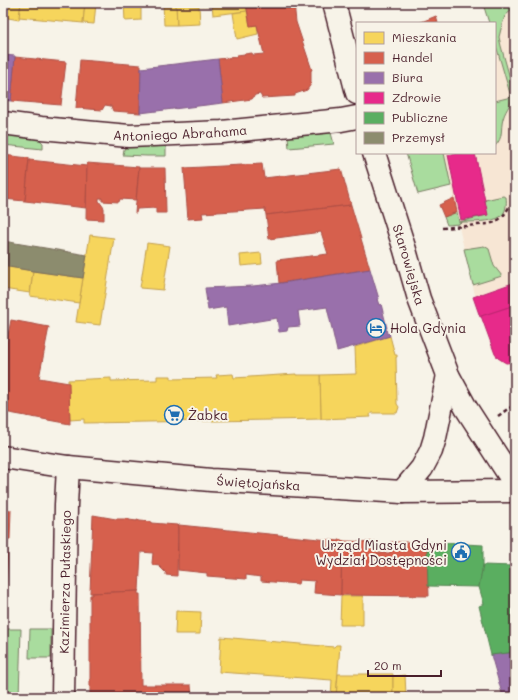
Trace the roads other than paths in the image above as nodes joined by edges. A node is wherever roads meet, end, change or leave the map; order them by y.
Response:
1 (334, 3) edge
2 (356, 89) edge
3 (356, 117) edge
4 (3, 123) edge
5 (374, 154) edge
6 (448, 375) junction
7 (3, 457) edge
8 (68, 467) junction
9 (515, 484) edge
10 (515, 491) edge
11 (402, 492) junction
12 (63, 697) edge

1 - 2 street
3 - 4 street, Antoniego Abrahama
5 - 6 street, Starowiejska
6 - 9 street, Starowiejska
6 - 11 street
7 - 8 street, Świętojańska
8 - 11 street, Świętojańska
8 - 12 street, Kazimierza Pułaskiego
10 - 11 street, Świętojańska

